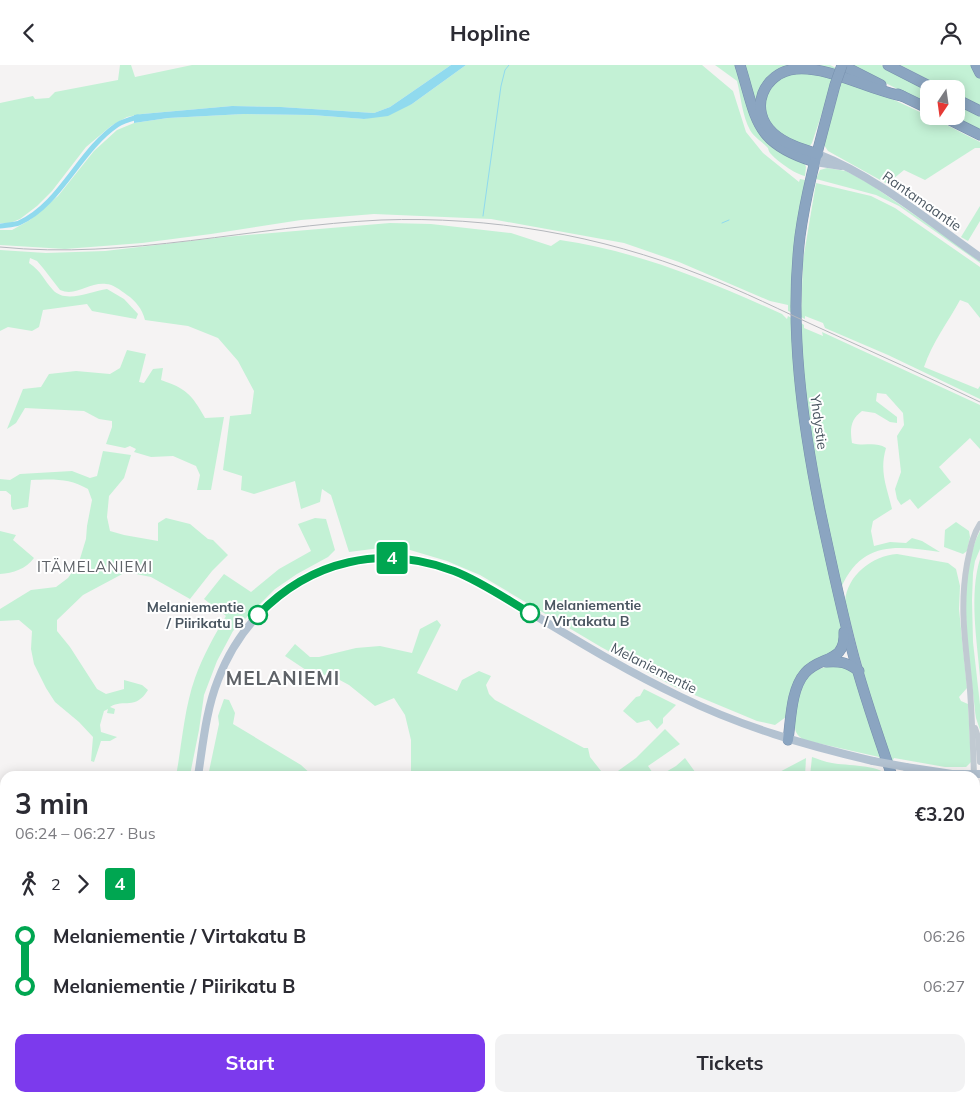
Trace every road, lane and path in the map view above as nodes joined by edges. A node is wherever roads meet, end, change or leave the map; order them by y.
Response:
1 (740, 65) edge
2 (842, 65) edge
3 (888, 65) edge
4 (976, 65) edge
5 (980, 73) edge
6 (920, 81) edge
7 (902, 96) junction
8 (965, 104) edge
9 (920, 105) edge
10 (980, 111) edge
11 (960, 125) edge
12 (980, 135) edge
13 (816, 158) junction
14 (980, 257) edge
15 (980, 524) edge
16 (844, 616) junction
17 (823, 663) junction
18 (859, 671) junction
19 (973, 722) junction
20 (788, 739) junction
21 (980, 762) edge
22 (199, 771) edge
23 (890, 771) edge
24 (927, 771) edge
25 (976, 771) edge

1 - 13 highway
2 - 7 highway
2 - 13 highway, Yhdystie, bridge
3 - 6 highway
4 - 5 highway
7 - 9 highway
7 - 13 highway
8 - 10 highway
11 - 12 highway
13 - 14 main road, Rantamaantie
13 - 16 highway, Yhdystie
15 - 19 street
16 - 17 highway
16 - 18 highway, Yhdystie
17 - 18 highway
17 - 20 highway
18 - 23 highway, Yhdystie
19 - 21 street
19 - 25 street
20 - 22 main road, Melaniementie
20 - 24 main road, Melaniementie, bridge

